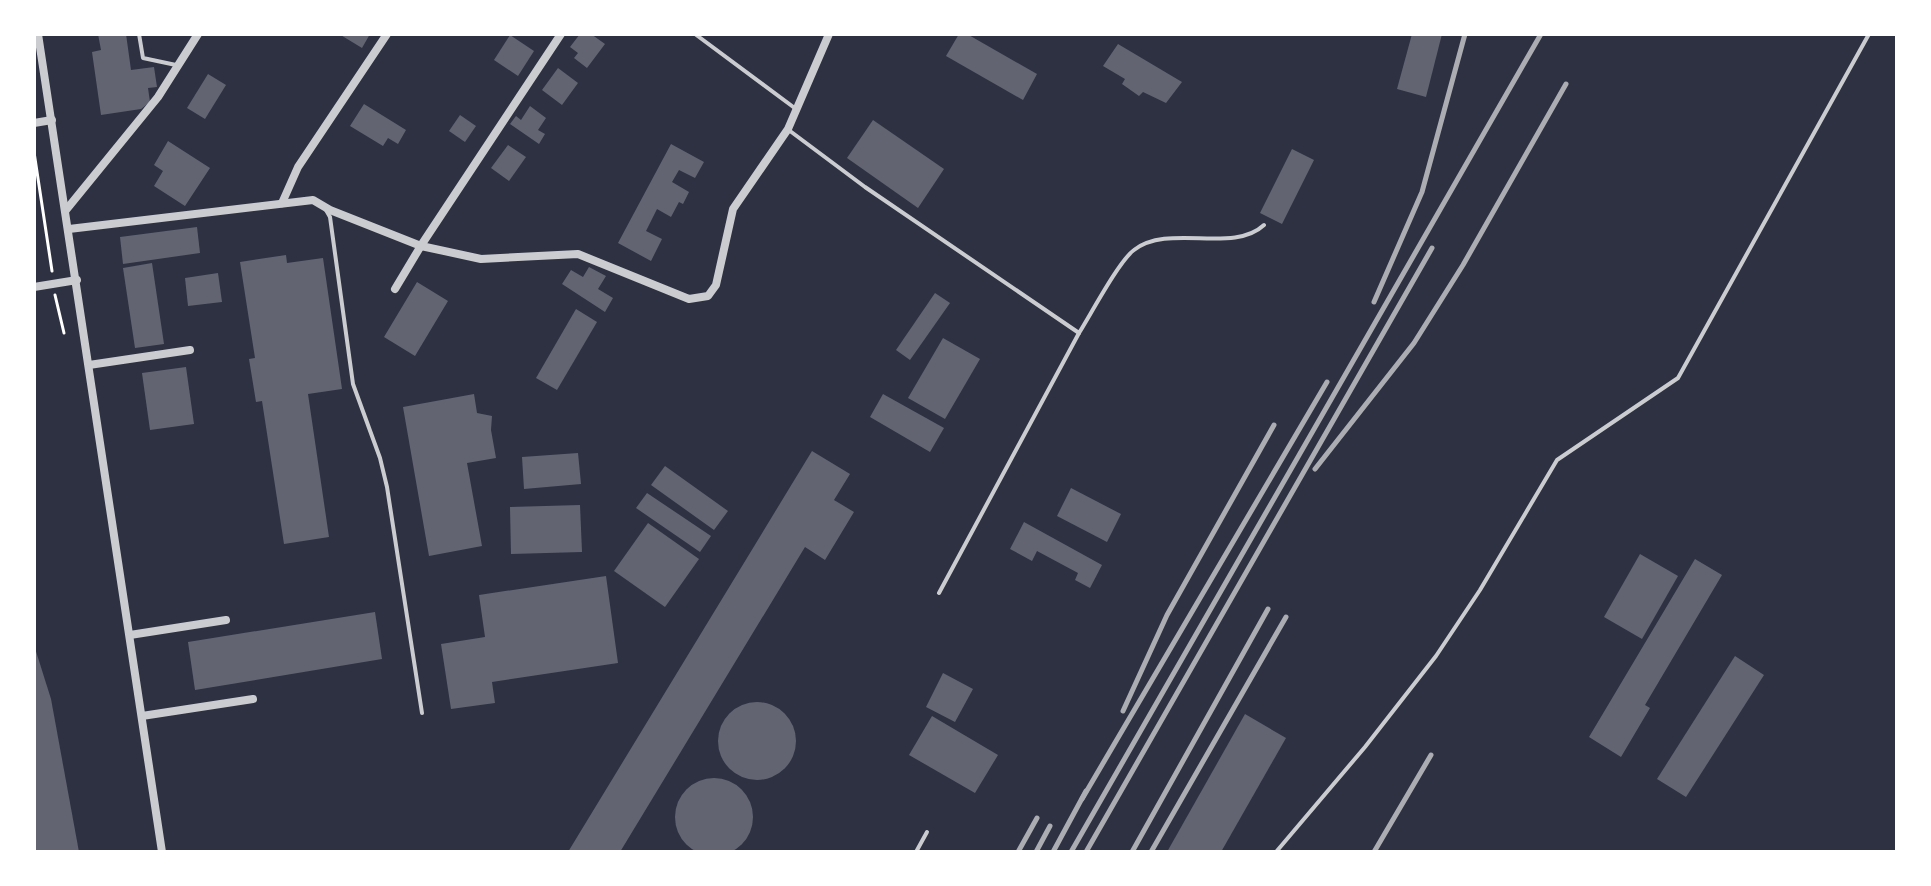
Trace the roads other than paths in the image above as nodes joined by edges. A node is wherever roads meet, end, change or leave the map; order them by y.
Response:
1 (38, 34) edge
2 (139, 34) edge
3 (198, 34) edge
4 (387, 34) edge
5 (561, 34) edge
6 (695, 34) edge
7 (829, 34) edge
8 (1869, 34) edge
9 (178, 65) junction
10 (796, 109) junction
11 (52, 120) junction
12 (34, 123) edge
13 (788, 129) junction
14 (282, 203) junction
15 (324, 206) junction
16 (66, 210) junction
17 (1264, 225) dead end
18 (69, 229) junction
19 (421, 246) junction
20 (77, 280) junction
21 (34, 287) edge
22 (395, 289) dead end
23 (1079, 333) junction
24 (190, 350) dead end
25 (89, 365) junction
26 (939, 593) dead end
27 (226, 620) dead end
28 (130, 635) junction
29 (253, 699) dead end
30 (422, 713) dead end
31 (142, 716) junction
32 (927, 832) dead end
33 (162, 852) edge
34 (916, 852) edge
35 (1276, 852) edge

1 - 11 street
2 - 9 lane
3 - 9 street
4 - 14 street
5 - 19 street
6 - 10 lane
7 - 10 street
8 - 35 lane
9 - 16 street
10 - 13 street
11 - 12 street
11 - 16 street
13 - 19 street
13 - 23 lane
14 - 15 street
14 - 18 street
15 - 19 street
15 - 30 lane
16 - 18 street
17 - 23 lane
18 - 20 street
19 - 22 street
20 - 21 street
20 - 25 street
23 - 26 lane
24 - 25 street
25 - 28 street
27 - 28 street
28 - 31 street
29 - 31 street
31 - 33 street
32 - 34 lane

